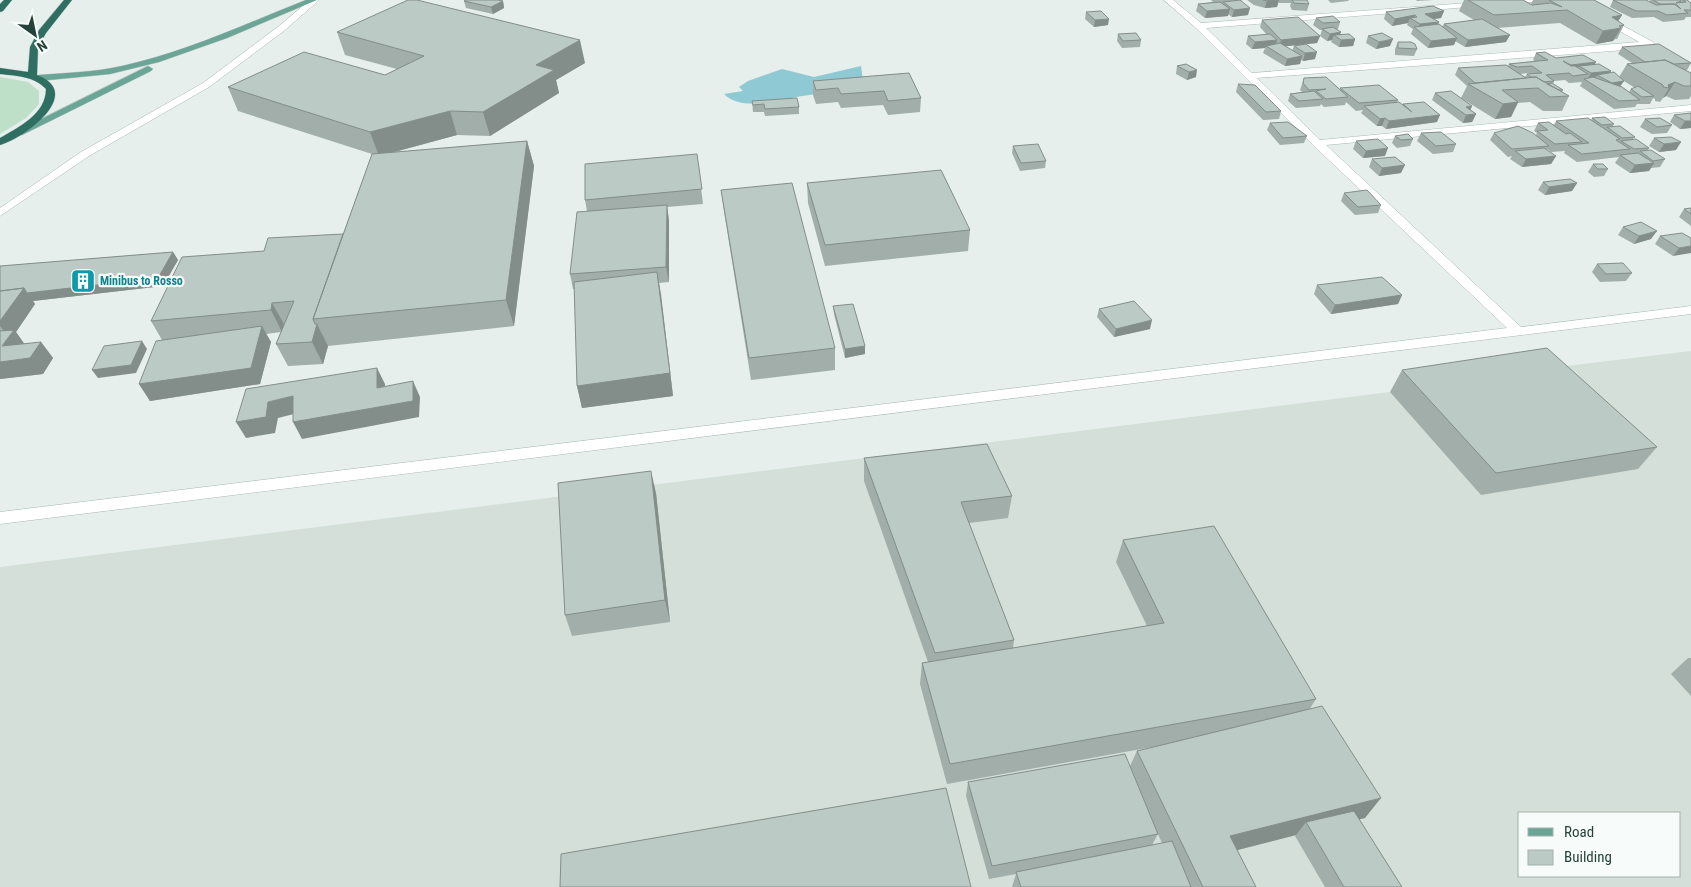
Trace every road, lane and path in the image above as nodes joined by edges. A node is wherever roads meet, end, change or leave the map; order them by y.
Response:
1 (8, 0) edge
2 (68, 0) edge
3 (314, 0) edge
4 (1168, 0) edge
5 (1532, 0) edge
6 (1569, 0) edge
7 (0, 8) edge
8 (1199, 26) junction
9 (183, 52) junction
10 (0, 71) edge
11 (1248, 76) junction
12 (35, 77) junction
13 (1691, 108) edge
14 (11, 136) junction
15 (0, 142) edge
16 (1317, 143) junction
17 (0, 212) edge
18 (1691, 310) edge
19 (1518, 331) junction
20 (0, 518) edge

1 - 7 highway
2 - 12 highway
3 - 9 main road
3 - 17 street
4 - 8 street
5 - 8 street
6 - 11 street
8 - 11 street
9 - 12 main road
9 - 14 main road
10 - 12 highway
11 - 16 street
12 - 14 highway
13 - 16 street
14 - 15 highway
16 - 19 street
18 - 19 street
19 - 20 street

